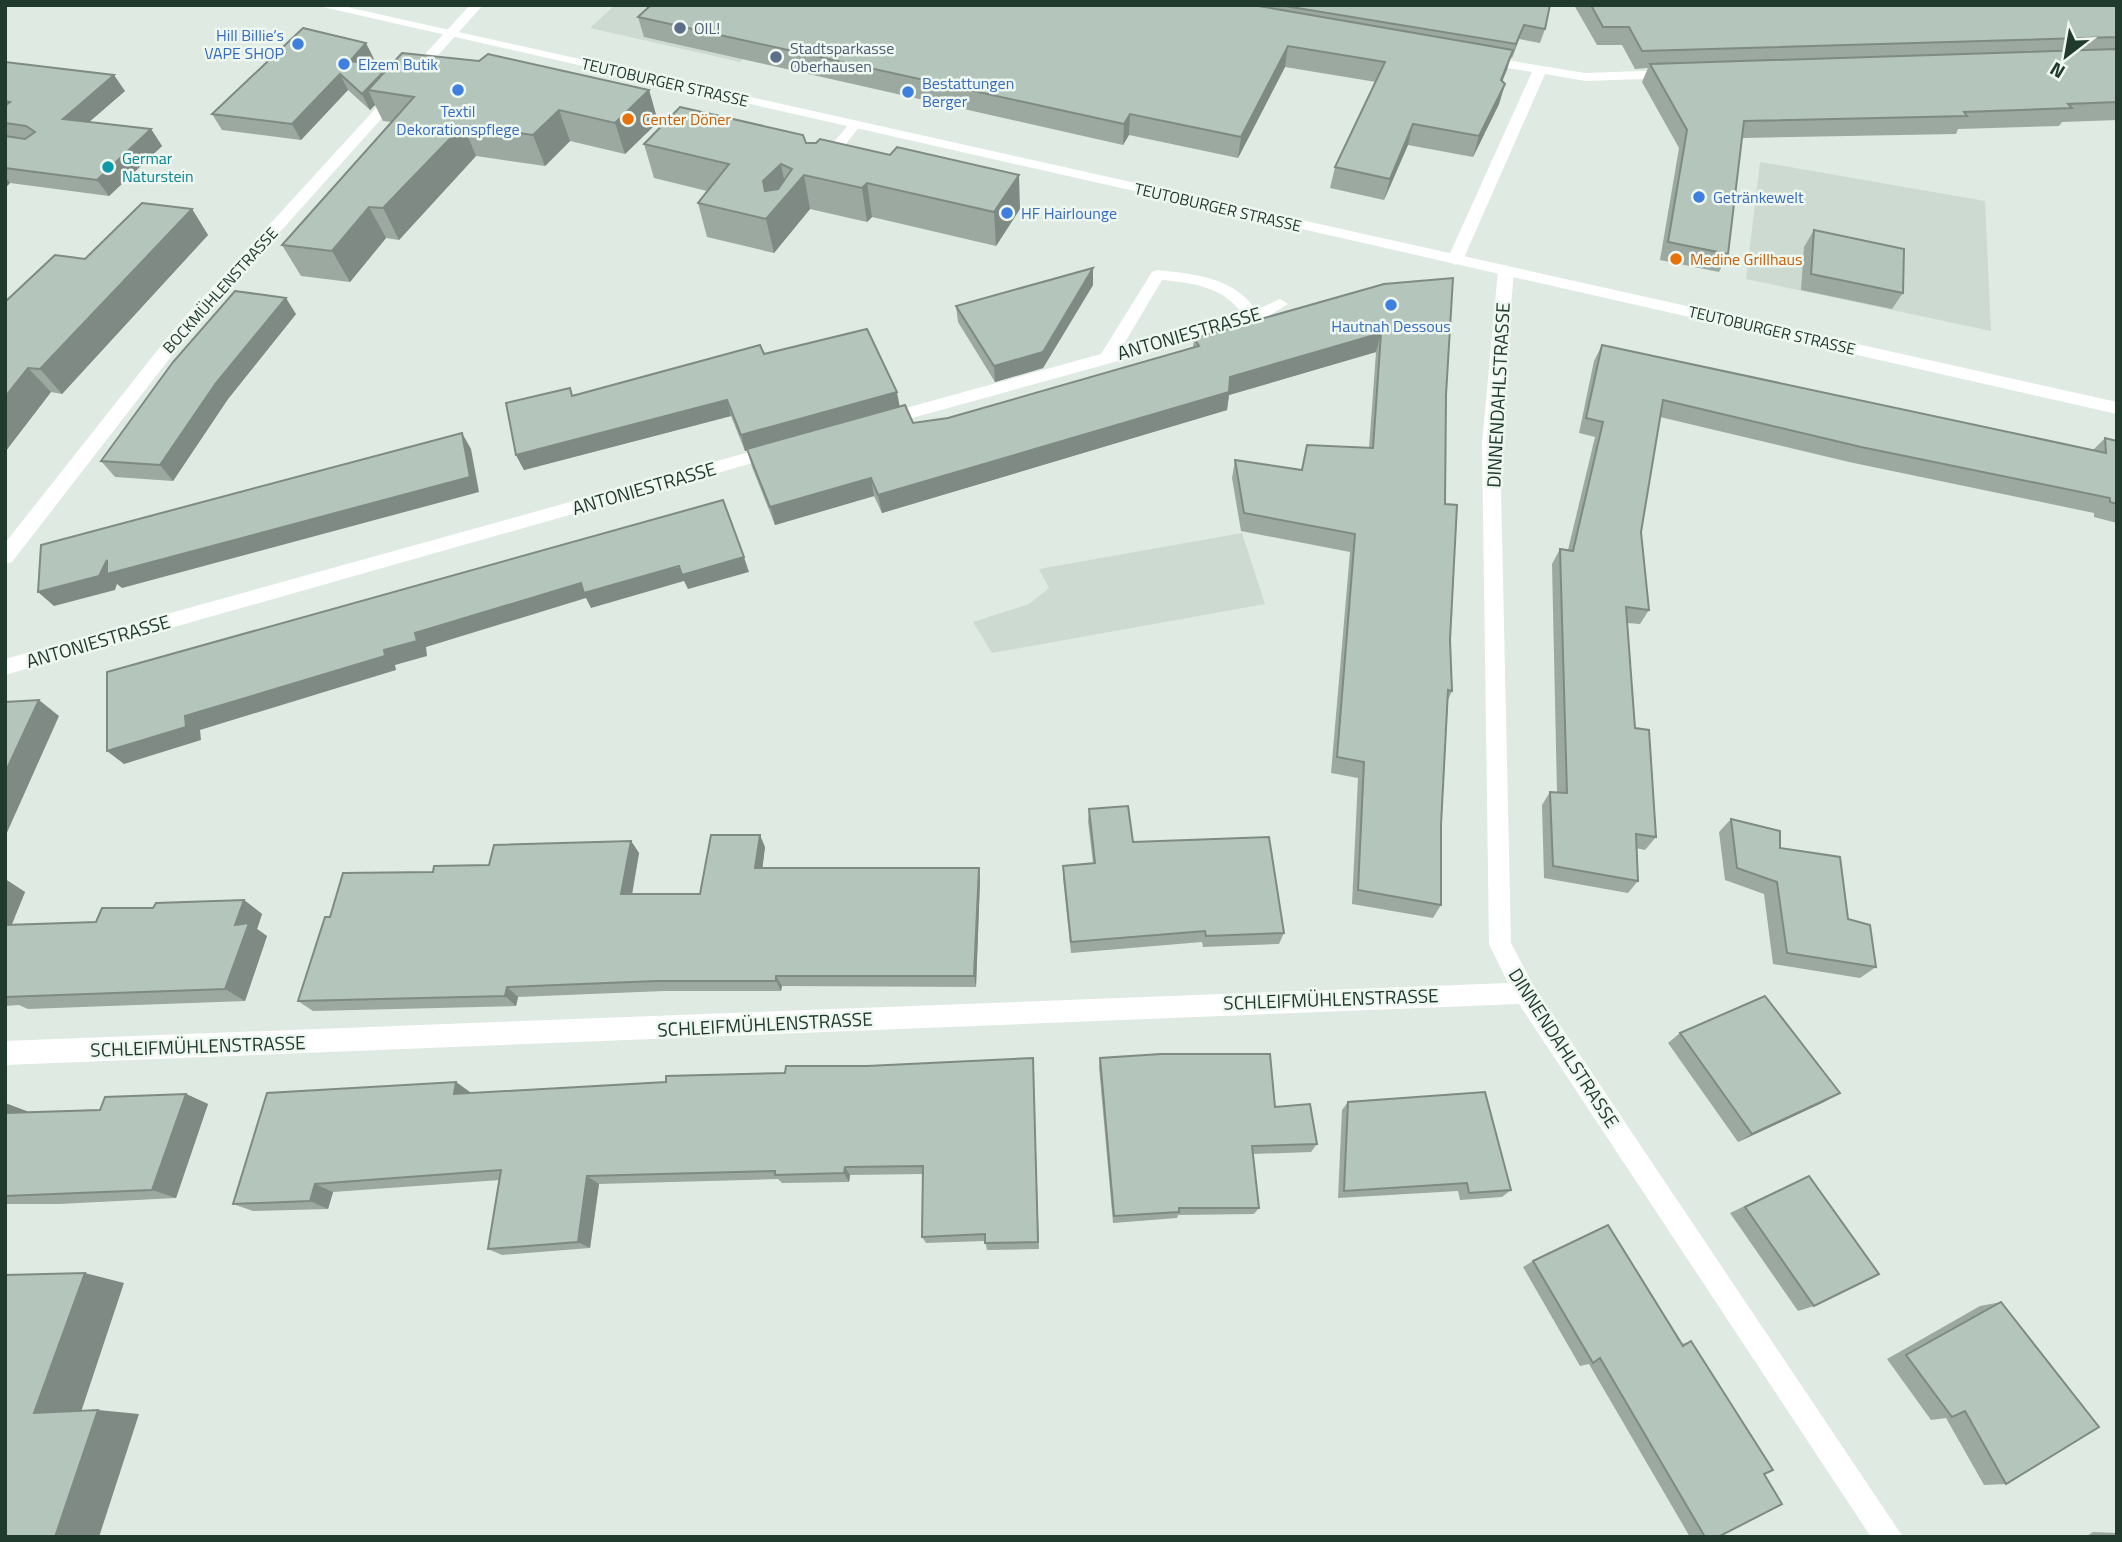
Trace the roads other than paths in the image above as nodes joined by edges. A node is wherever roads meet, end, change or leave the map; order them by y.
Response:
1 (320, 5) edge
2 (477, 5) edge
3 (449, 36) junction
4 (1473, 59) edge
5 (1540, 70) junction
6 (1691, 73) edge
7 (855, 125) junction
8 (817, 171) edge
9 (1455, 260) junction
10 (1506, 270) junction
11 (1280, 304) dead end
12 (1253, 318) junction
13 (1107, 358) junction
14 (2117, 408) edge
15 (864, 426) edge
16 (796, 445) edge
17 (5, 557) edge
18 (5, 667) edge
19 (1525, 993) junction
20 (5, 1053) edge
21 (1888, 1537) edge

1 - 3 street, TEUTOBURGER STRASSE
2 - 3 street, BOCKMÜHLENSTRASSE
3 - 7 street, TEUTOBURGER STRASSE
3 - 17 street, BOCKMÜHLENSTRASSE
4 - 5 street
5 - 6 street
5 - 9 street
7 - 8 lane
7 - 9 street, TEUTOBURGER STRASSE
9 - 10 street, TEUTOBURGER STRASSE
10 - 14 street, TEUTOBURGER STRASSE
10 - 19 street, DINNENDAHLSTRASSE
11 - 12 street, ANTONIESTRASSE
12 - 13 street, ANTONIESTRASSE
12 - 13 street
13 - 15 street, ANTONIESTRASSE
16 - 18 street, ANTONIESTRASSE
19 - 20 street, SCHLEIFMÜHLENSTRASSE
19 - 21 street, DINNENDAHLSTRASSE

